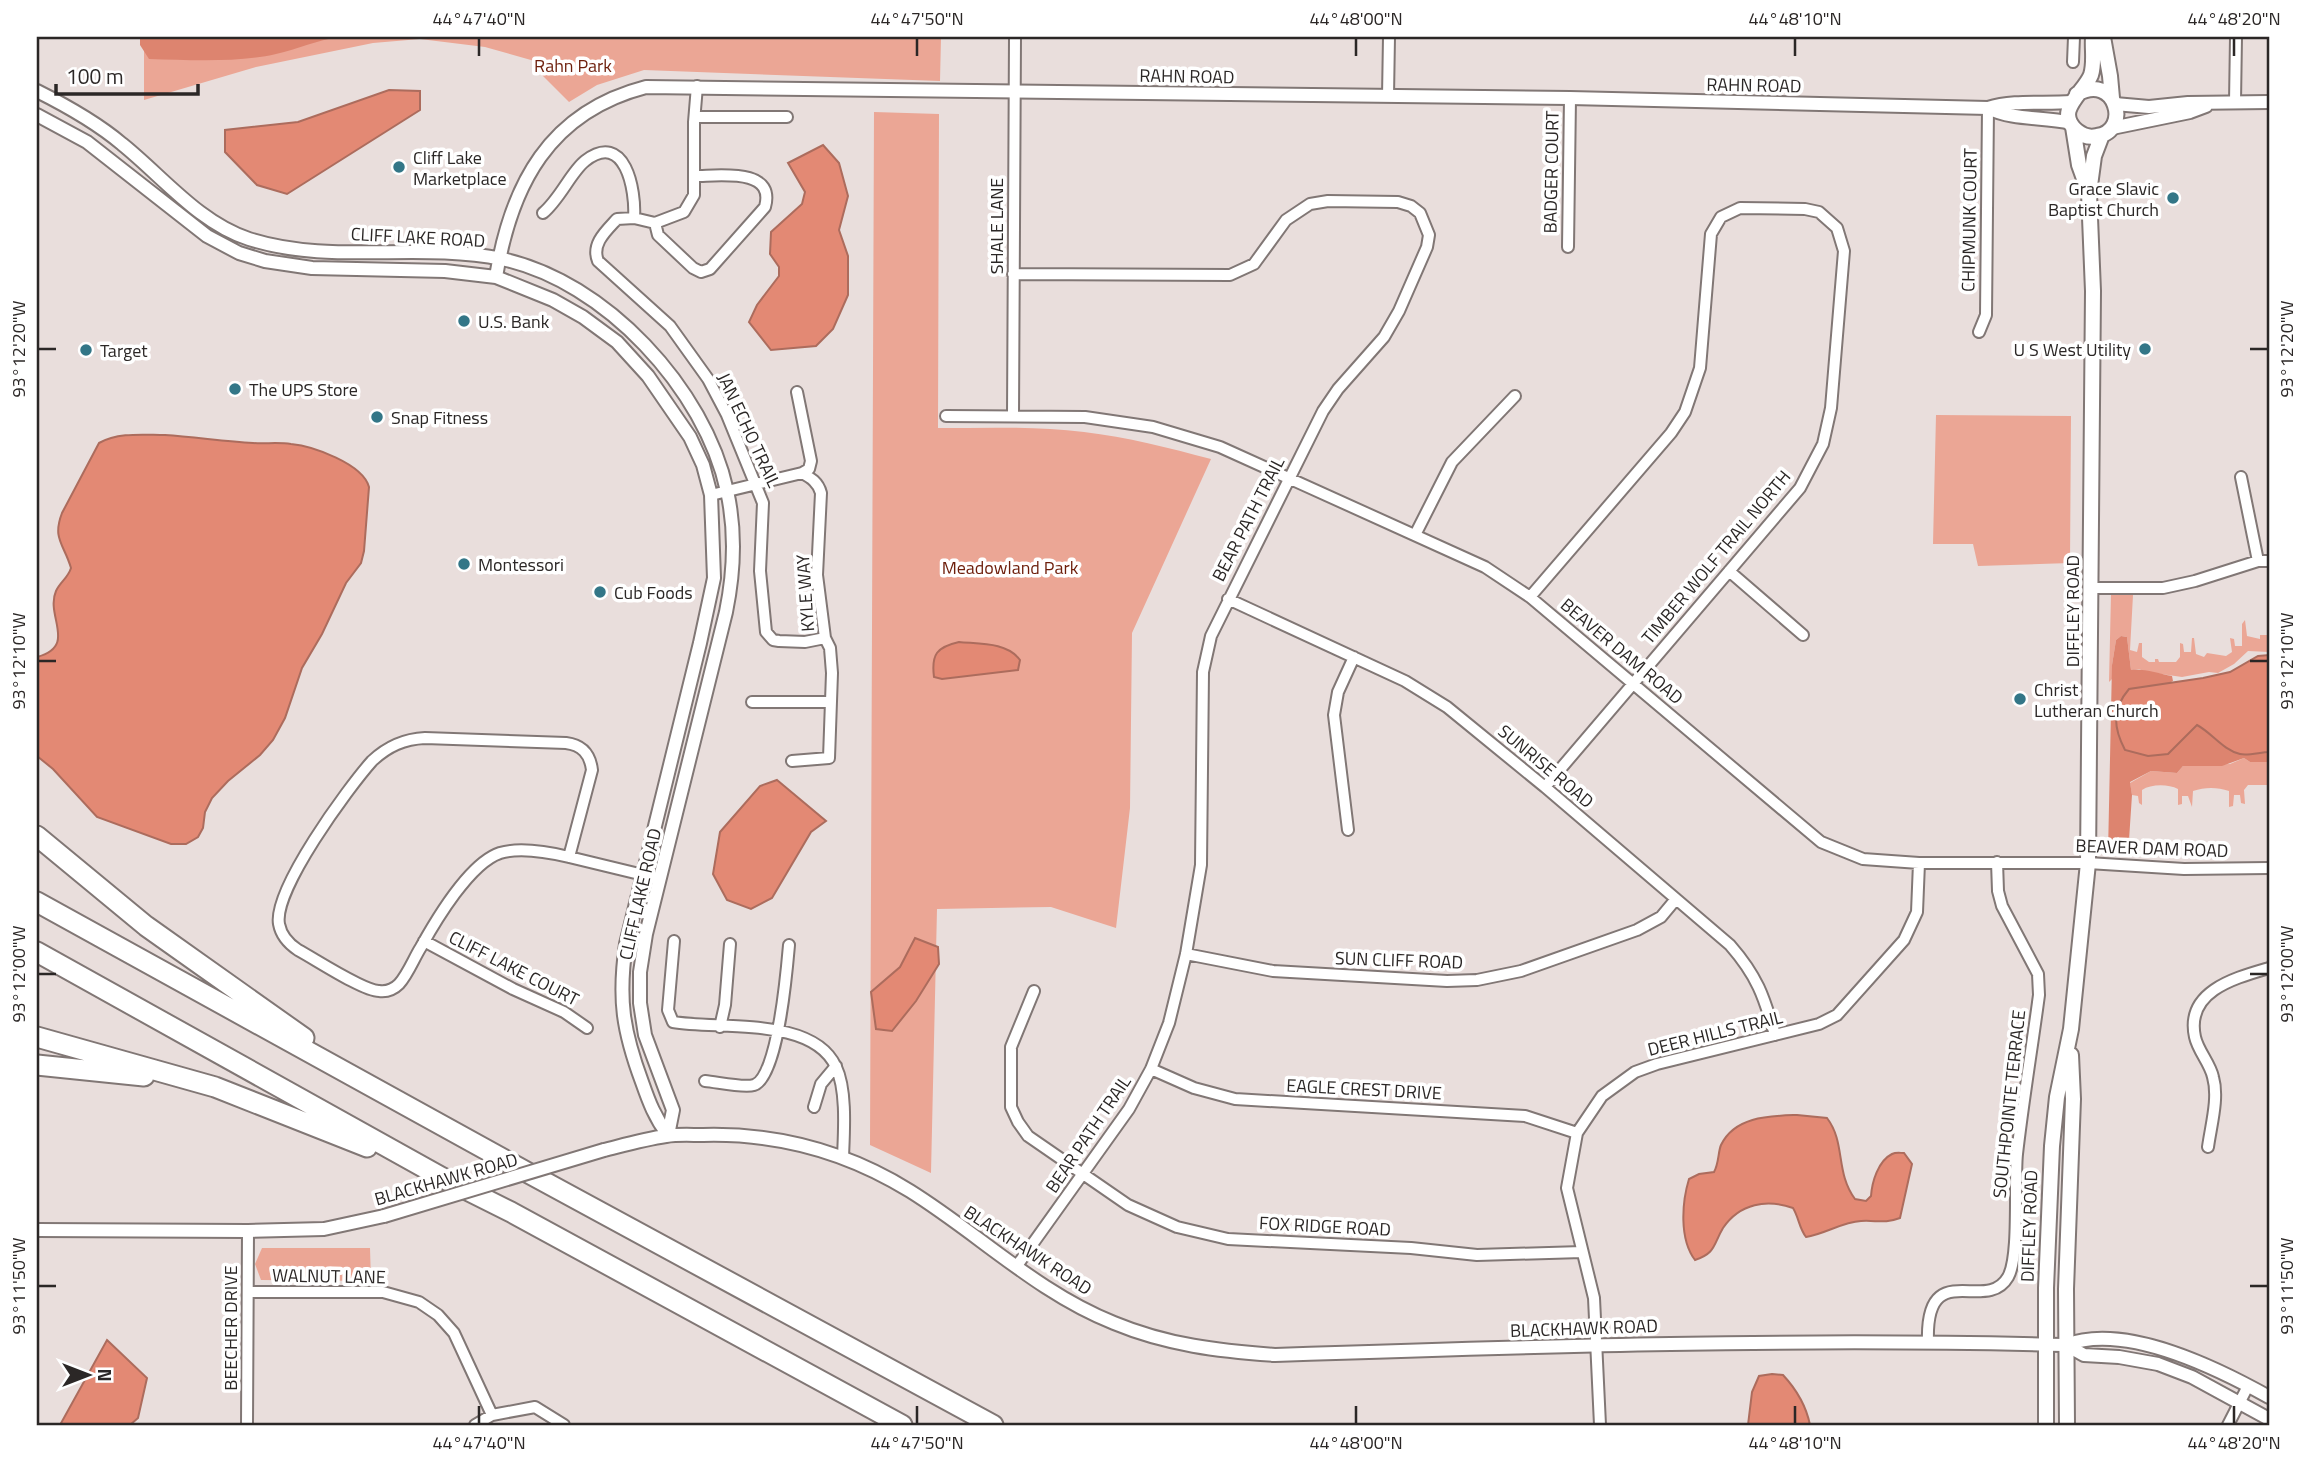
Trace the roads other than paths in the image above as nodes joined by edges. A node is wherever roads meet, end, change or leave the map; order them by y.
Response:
1 (1015, 37) edge
2 (1389, 37) edge
3 (2074, 37) edge
4 (2093, 37) edge
5 (2102, 37) edge
6 (2236, 37) edge
7 (2073, 62) dead end
8 (697, 86) junction
9 (37, 91) edge
10 (1014, 92) junction
11 (1388, 96) junction
12 (1570, 98) junction
13 (2074, 98) junction
14 (2114, 101) junction
15 (2235, 102) junction
16 (2269, 102) edge
17 (2213, 104) junction
18 (1988, 108) junction
19 (37, 116) edge
20 (696, 117) junction
21 (788, 117) dead end
22 (2072, 125) junction
23 (2107, 131) junction
24 (695, 176) junction
25 (2089, 193) junction
26 (543, 213) dead end
27 (634, 218) junction
28 (655, 223) junction
29 (1568, 247) dead end
30 (499, 258) junction
31 (1013, 274) junction
32 (496, 278) junction
33 (1979, 332) dead end
34 (797, 391) dead end
35 (1515, 396) dead end
36 (946, 416) dead end
37 (1013, 416) junction
38 (802, 472) junction
39 (2241, 477) dead end
40 (1289, 478) junction
41 (755, 486) junction
42 (727, 492) junction
43 (711, 495) junction
44 (1415, 535) junction
45 (2264, 561) edge
46 (1729, 571) junction
47 (2092, 588) junction
48 (1530, 597) junction
49 (1228, 599) junction
50 (1803, 635) dead end
51 (825, 638) junction
52 (1354, 657) junction
53 (1634, 683) junction
54 (752, 702) dead end
55 (830, 702) junction
56 (792, 761) dead end
57 (1545, 787) junction
58 (1348, 830) dead end
59 (37, 836) edge
60 (569, 858) junction
61 (1997, 862) junction
62 (1919, 863) junction
63 (2088, 863) junction
64 (2269, 867) edge
65 (643, 875) junction
66 (660, 879) junction
67 (1676, 899) junction
68 (37, 902) edge
69 (424, 941) junction
70 (674, 941) dead end
71 (730, 944) dead end
72 (789, 945) dead end
73 (37, 953) edge
74 (1186, 954) junction
75 (2269, 968) edge
76 (1034, 991) dead end
77 (720, 1027) junction
78 (587, 1028) dead end
79 (2071, 1029) junction
80 (778, 1030) junction
81 (1775, 1035) junction
82 (37, 1037) edge
83 (37, 1065) edge
84 (836, 1066) junction
85 (1151, 1069) junction
86 (705, 1081) dead end
87 (215, 1087) junction
88 (385, 1095) junction
89 (814, 1107) dead end
90 (1577, 1133) junction
91 (668, 1135) junction
92 (2208, 1147) dead end
93 (843, 1157) junction
94 (1082, 1175) junction
95 (441, 1177) junction
96 (37, 1230) edge
97 (248, 1231) junction
98 (1582, 1252) junction
99 (1016, 1267) junction
100 (248, 1292) junction
101 (1928, 1342) junction
102 (1596, 1344) junction
103 (2046, 1345) junction
104 (2066, 1345) junction
105 (2248, 1385) junction
106 (2269, 1397) edge
107 (2240, 1403) junction
108 (492, 1415) junction
109 (2269, 1419) edge
110 (247, 1425) edge
111 (475, 1425) edge
112 (564, 1425) edge
113 (902, 1425) edge
114 (993, 1425) edge
115 (1600, 1425) edge
116 (2046, 1425) edge
117 (2067, 1425) edge
118 (2228, 1425) edge

1 - 10 street, SHALE LANE
2 - 11 street
3 - 7 street
4 - 13 main road
5 - 14 main road
6 - 15 street
8 - 10 street, RAHN ROAD
8 - 20 street
8 - 30 street, RAHN ROAD
9 - 30 street, CLIFF LAKE ROAD
10 - 11 street, RAHN ROAD
10 - 31 street, SHALE LANE
11 - 12 street, RAHN ROAD
12 - 18 street, RAHN ROAD
12 - 29 street, BADGER COURT
13 - 14 main road
13 - 18 street, RAHN ROAD
13 - 22 main road
14 - 17 street
14 - 23 main road
15 - 16 street
15 - 17 street
17 - 23 street
18 - 22 street, RAHN ROAD
18 - 33 street, CHIPMUNK COURT
19 - 32 street, CLIFF LAKE ROAD
20 - 21 street
20 - 24 street
22 - 23 main road
22 - 25 main road, DIFFLEY ROAD
23 - 25 main road, DIFFLEY ROAD
24 - 28 street
24 - 28 street
25 - 47 main road, DIFFLEY ROAD
26 - 27 street
27 - 28 street
27 - 41 street, JAN ECHO TRAIL
30 - 32 street, RAHN ROAD
30 - 42 street, CLIFF LAKE ROAD
31 - 37 street, SHALE LANE
31 - 40 street, BEAR PATH TRAIL
32 - 43 street, CLIFF LAKE ROAD
34 - 38 street
35 - 44 street
36 - 37 street, BEAVER DAM ROAD
37 - 40 street, BEAVER DAM ROAD
38 - 41 street
38 - 51 street, KYLE WAY
39 - 45 street
40 - 44 street, BEAVER DAM ROAD
40 - 49 street, BEAR PATH TRAIL
41 - 42 street
41 - 51 street, JAN ECHO TRAIL
42 - 43 street
42 - 66 street, CLIFF LAKE ROAD
43 - 65 street, CLIFF LAKE ROAD
44 - 48 street, BEAVER DAM ROAD
45 - 47 street
46 - 48 street, TIMBER WOLF TRAIL NORTH
46 - 50 street
46 - 53 street, TIMBER WOLF TRAIL NORTH
47 - 63 main road, DIFFLEY ROAD
48 - 53 street, BEAVER DAM ROAD
49 - 52 street, SUNRISE ROAD
49 - 74 street, BEAR PATH TRAIL
51 - 55 street, KYLE WAY
52 - 57 street, SUNRISE ROAD
52 - 58 street
53 - 57 street, TIMBER WOLF TRAIL NORTH
53 - 62 street, BEAVER DAM ROAD
54 - 55 street
55 - 56 street, KYLE WAY
57 - 67 street, SUNRISE ROAD
59 - 88 highway
60 - 65 street
60 - 69 street
60 - 69 street
61 - 62 street, BEAVER DAM ROAD
61 - 63 street, BEAVER DAM ROAD
61 - 101 street, SOUTHPOINTE TERRACE
62 - 81 street, DEER HILLS TRAIL
63 - 64 street, BEAVER DAM ROAD
63 - 79 main road, DIFFLEY ROAD
65 - 66 street
65 - 91 street, CLIFF LAKE ROAD
66 - 91 street, CLIFF LAKE ROAD
67 - 74 street, SUN CLIFF ROAD
67 - 81 street, SUNRISE ROAD
68 - 88 highway
69 - 78 street, CLIFF LAKE COURT
70 - 77 street
71 - 77 street
72 - 80 street
73 - 95 highway
74 - 85 street, BEAR PATH TRAIL
75 - 92 street
76 - 94 street, FOX RIDGE ROAD
77 - 80 street
79 - 103 main road, DIFFLEY ROAD
79 - 104 main road, DIFFLEY ROAD
80 - 84 street
80 - 86 street
81 - 90 street, DEER HILLS TRAIL
82 - 87 highway
83 - 87 highway
84 - 89 street
84 - 93 street
85 - 90 street, EAGLE CREST DRIVE
85 - 94 street, BEAR PATH TRAIL
87 - 95 highway
88 - 114 highway
90 - 98 street, DEER HILLS TRAIL
91 - 93 street, BLACKHAWK ROAD
91 - 97 street, BLACKHAWK ROAD, bridge
93 - 99 street, BLACKHAWK ROAD
94 - 98 street, FOX RIDGE ROAD
94 - 99 street, BEAR PATH TRAIL
95 - 113 highway
96 - 97 street, BLACKHAWK ROAD
97 - 100 street, BEECHER DRIVE
98 - 102 street, DEER HILLS TRAIL
99 - 102 street, BLACKHAWK ROAD
100 - 108 street, WALNUT LANE
100 - 110 street, BEECHER DRIVE
101 - 102 street, BLACKHAWK ROAD
101 - 103 street, BLACKHAWK ROAD
102 - 115 street, DEER HILLS TRAIL
103 - 104 street, BLACKHAWK ROAD
103 - 116 main road, DIFFLEY ROAD
104 - 105 street, BLACKHAWK ROAD
104 - 107 street, BLACKHAWK ROAD
104 - 117 main road, DIFFLEY ROAD
105 - 106 street, BLACKHAWK ROAD
105 - 107 street
107 - 109 street, BLACKHAWK ROAD
107 - 118 street
108 - 111 street
108 - 112 street

